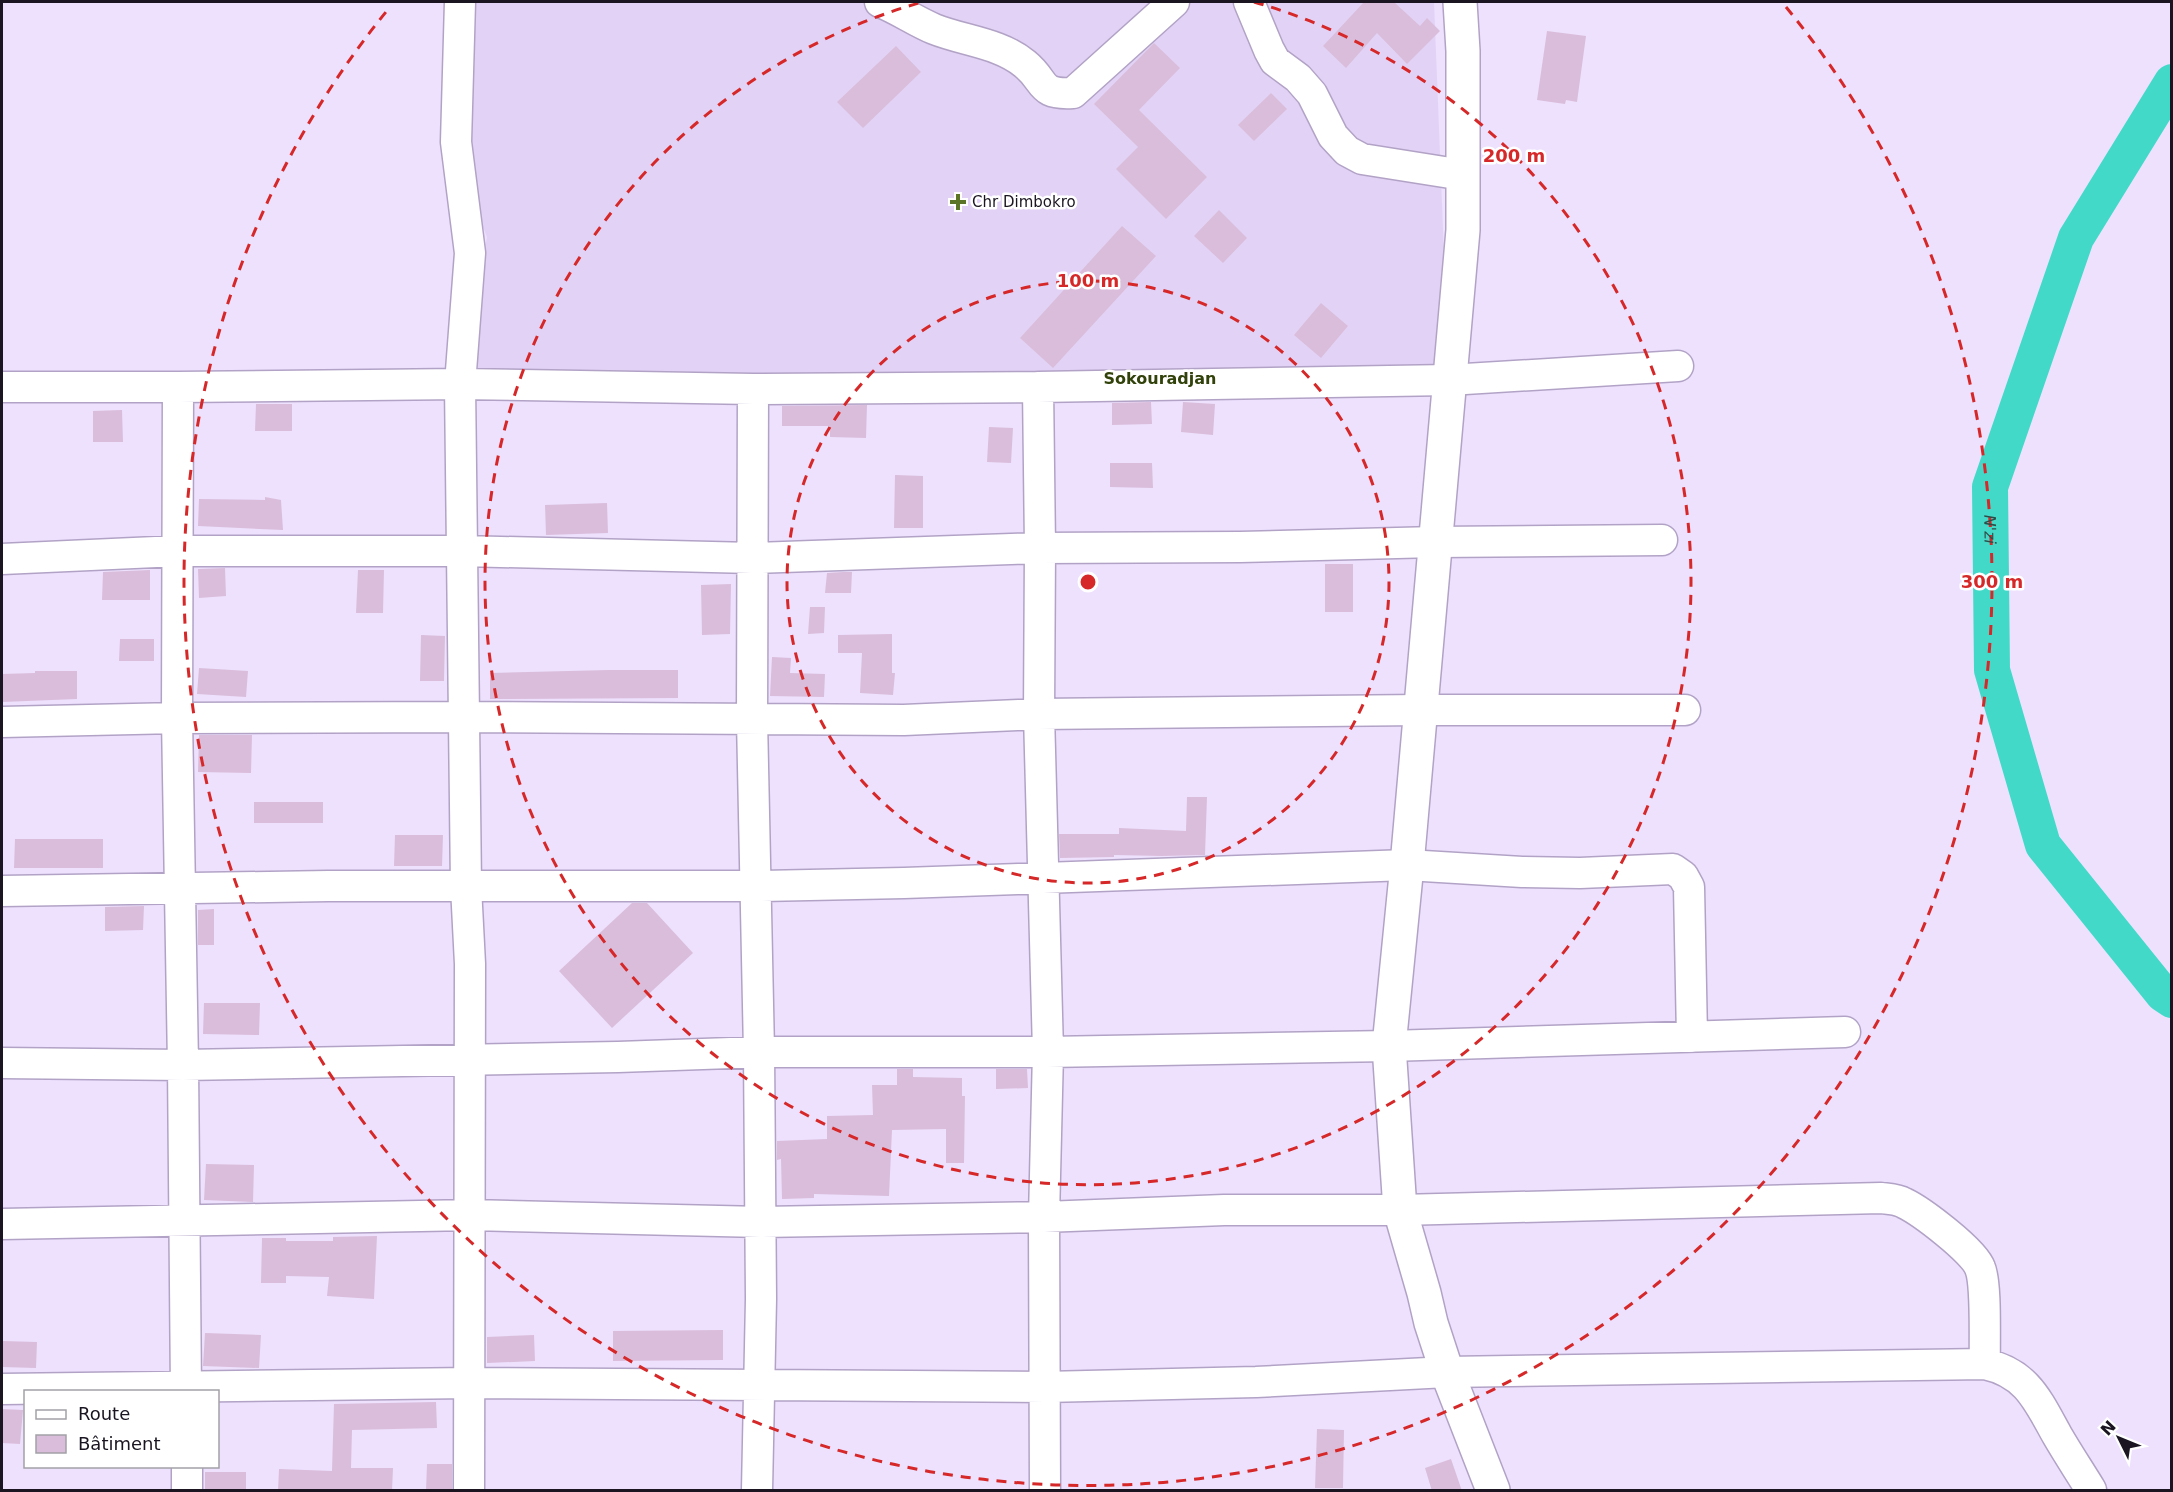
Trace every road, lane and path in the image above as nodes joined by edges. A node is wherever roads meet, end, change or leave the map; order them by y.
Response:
1 (460, 2) edge
2 (880, 2) edge
3 (1174, 2) edge
4 (1249, 2) edge
5 (1460, 2) edge
6 (1463, 175) junction
7 (1678, 366) dead end
8 (1449, 380) junction
9 (460, 384) junction
10 (2, 387) edge
11 (178, 387) junction
12 (1038, 387) junction
13 (753, 389) junction
14 (1662, 540) dead end
15 (1436, 542) junction
16 (1040, 548) junction
17 (178, 551) junction
18 (462, 551) junction
19 (752, 558) junction
20 (2, 559) edge
21 (1421, 710) junction
22 (1685, 710) dead end
23 (1039, 714) junction
24 (464, 717) junction
25 (177, 718) junction
26 (752, 719) junction
27 (2, 722) edge
28 (1407, 865) junction
29 (1043, 878) junction
30 (756, 886) junction
31 (466, 887) junction
32 (180, 888) junction
33 (2, 891) edge
34 (1845, 1032) dead end
35 (1692, 1037) junction
36 (1389, 1046) junction
37 (759, 1052) junction
38 (1048, 1052) junction
39 (469, 1059) junction
40 (2, 1063) edge
41 (183, 1065) junction
42 (1400, 1210) junction
43 (471, 1215) junction
44 (1044, 1217) junction
45 (184, 1220) junction
46 (761, 1222) junction
47 (2, 1224) edge
48 (1985, 1364) junction
49 (1447, 1372) junction
50 (469, 1383) junction
51 (759, 1387) junction
52 (1045, 1387) junction
53 (2, 1389) edge
54 (186, 1390) edge
55 (187, 1468) edge
56 (187, 1491) edge
57 (470, 1491) edge
58 (757, 1491) edge
59 (1045, 1491) edge
60 (1493, 1491) edge
61 (2091, 1491) edge

1 - 9 street
2 - 3 street
4 - 6 street
5 - 6 main road
6 - 8 main road
7 - 8 street
8 - 12 street
8 - 15 main road
9 - 11 street
9 - 13 street
9 - 18 street
10 - 11 street
11 - 17 street
12 - 13 street
12 - 16 street
13 - 19 street
14 - 15 street
15 - 16 street
15 - 21 main road
16 - 19 street
16 - 23 street
17 - 18 street
17 - 20 street
17 - 25 street
18 - 19 street
18 - 24 street
19 - 26 street
21 - 22 street
21 - 23 street
21 - 28 main road
23 - 26 street
23 - 29 street
24 - 25 street
24 - 26 street
24 - 31 street
25 - 27 street
25 - 32 street
26 - 30 street
28 - 29 street
28 - 35 street
28 - 36 main road
29 - 30 street
29 - 38 street
30 - 31 street
30 - 37 street
31 - 32 street
31 - 39 street
32 - 33 street
32 - 41 street
34 - 35 street
35 - 36 street
36 - 38 street
36 - 42 main road
37 - 38 street
37 - 39 street
37 - 46 street
38 - 44 street
39 - 41 street
39 - 43 street
40 - 41 street
41 - 45 street
42 - 44 street
42 - 48 street
42 - 49 main road
43 - 45 street
43 - 46 street
43 - 50 street
44 - 46 street
44 - 52 street
45 - 47 street
45 - 54 street
46 - 51 street
48 - 49 street
48 - 61 street
49 - 52 street
49 - 60 main road
50 - 51 street
50 - 54 street
50 - 57 street
51 - 52 street
51 - 58 street
52 - 59 street
53 - 54 street
55 - 56 street

